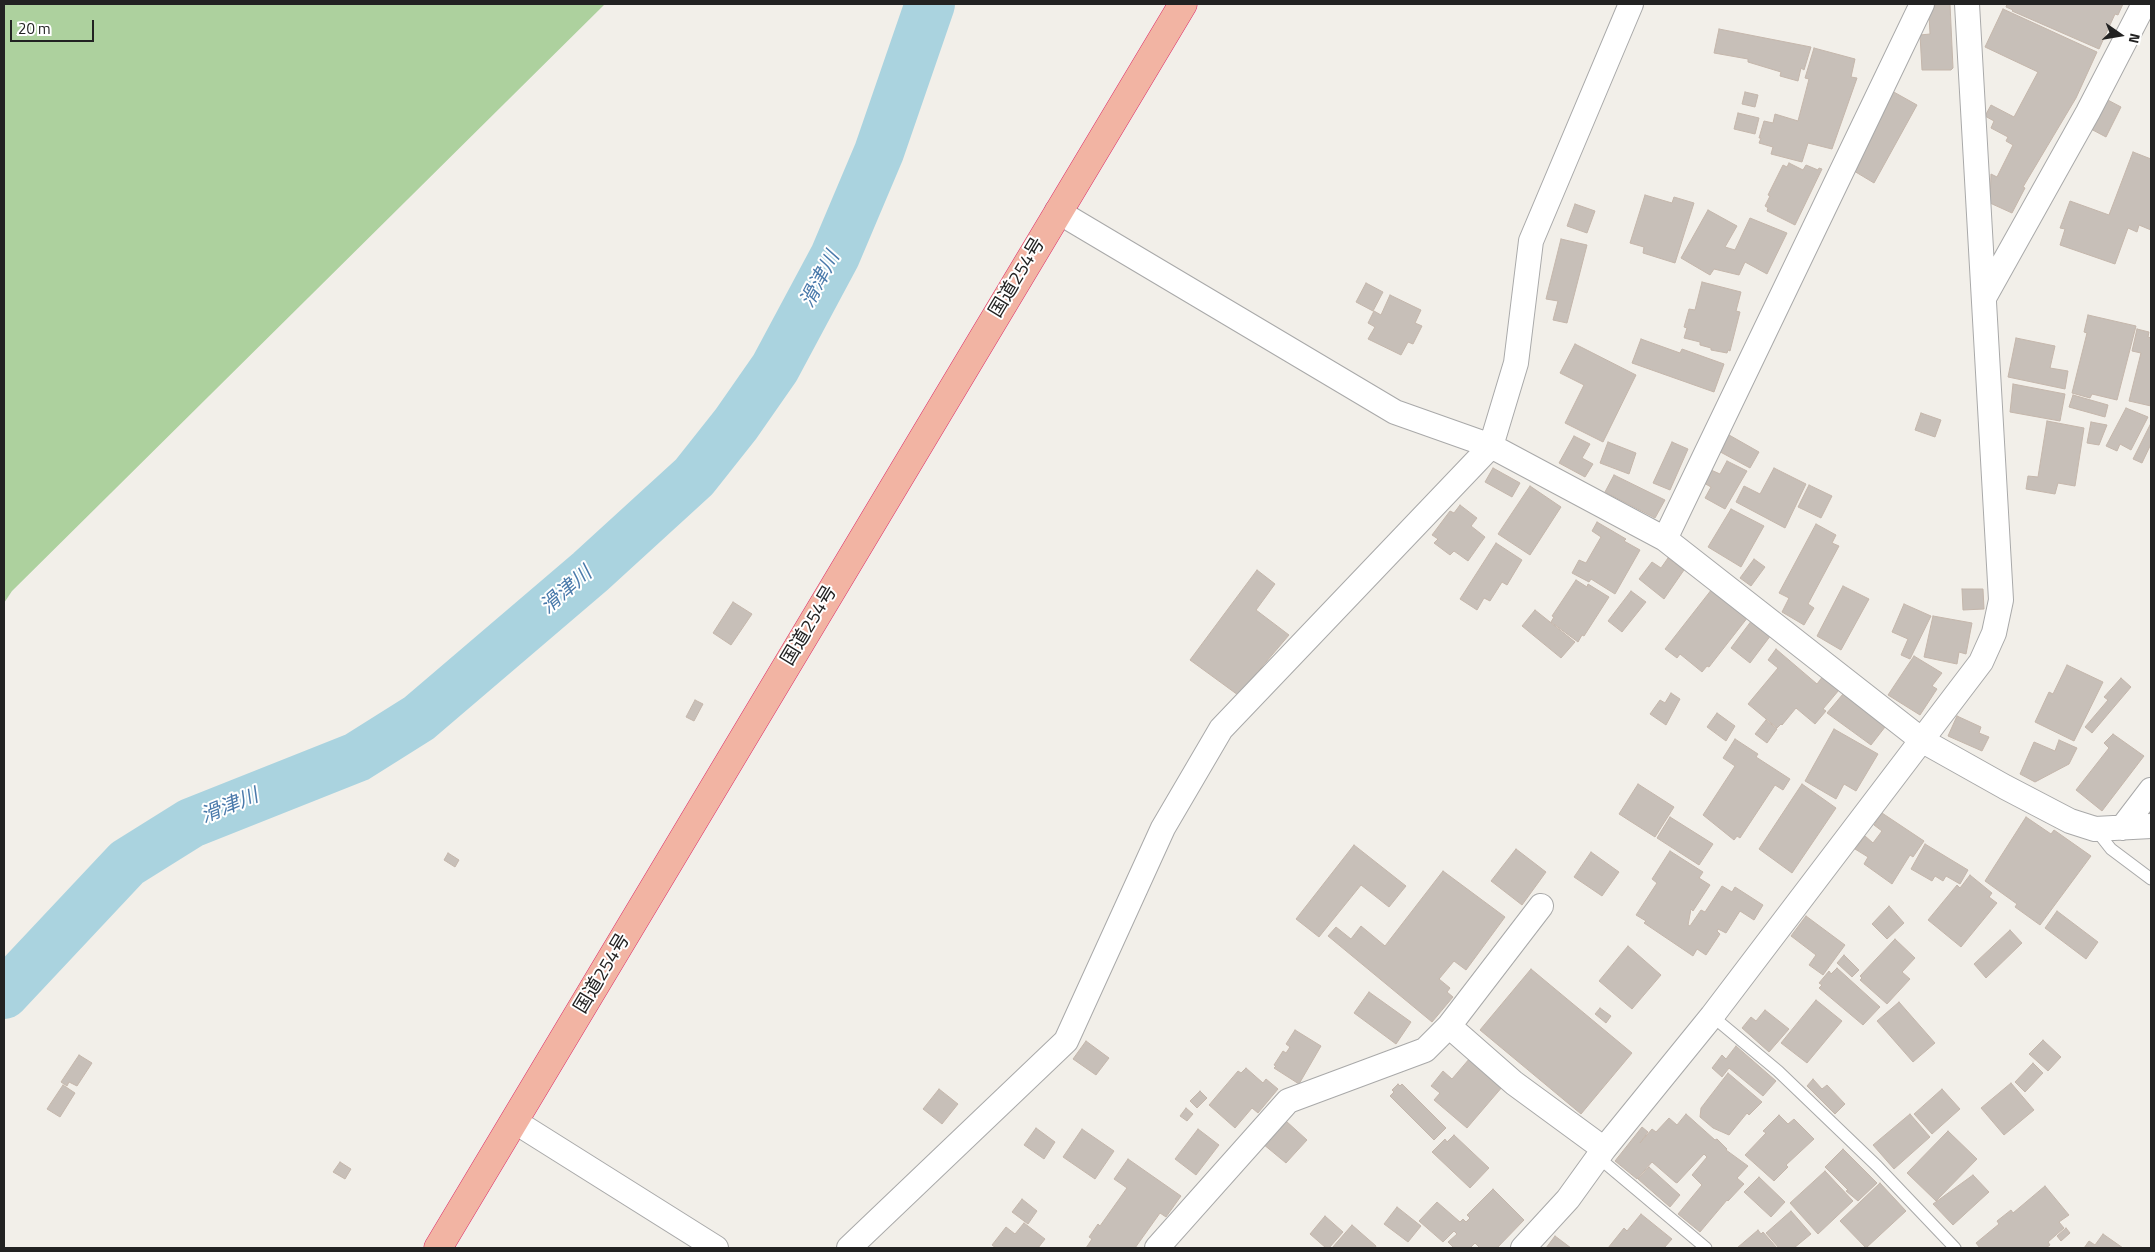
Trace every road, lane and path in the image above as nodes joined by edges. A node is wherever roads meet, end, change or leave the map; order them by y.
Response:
1 (1183, 4) edge
2 (1631, 4) edge
3 (1922, 4) edge
4 (1967, 4) edge
5 (2144, 4) edge
6 (1057, 211) junction
7 (1984, 298) junction
8 (1491, 446) junction
9 (1665, 539) junction
10 (1923, 741) junction
11 (2151, 790) edge
12 (2151, 826) edge
13 (2122, 828) junction
14 (2094, 829) junction
15 (2151, 879) edge
16 (1541, 906) dead end
17 (1712, 1016) junction
18 (1449, 1026) junction
19 (514, 1121) junction
20 (1601, 1154) junction
21 (438, 1248) edge
22 (716, 1248) edge
23 (849, 1248) edge
24 (1157, 1248) edge
25 (1523, 1248) edge
26 (1706, 1248) edge
27 (1955, 1248) edge

1 - 6 highway, 国道254号
2 - 8 street
3 - 9 street
4 - 7 street
5 - 7 street
6 - 8 street
6 - 19 highway, 国道254号
7 - 10 street
8 - 9 street
8 - 23 street
9 - 10 street
10 - 14 street
10 - 17 street
11 - 13 street
12 - 13 street
13 - 14 street
14 - 15 lane
16 - 18 street
17 - 20 street
17 - 27 lane
18 - 20 street
18 - 24 street
19 - 21 highway, 国道254号
19 - 22 street
20 - 25 street
20 - 26 lane

